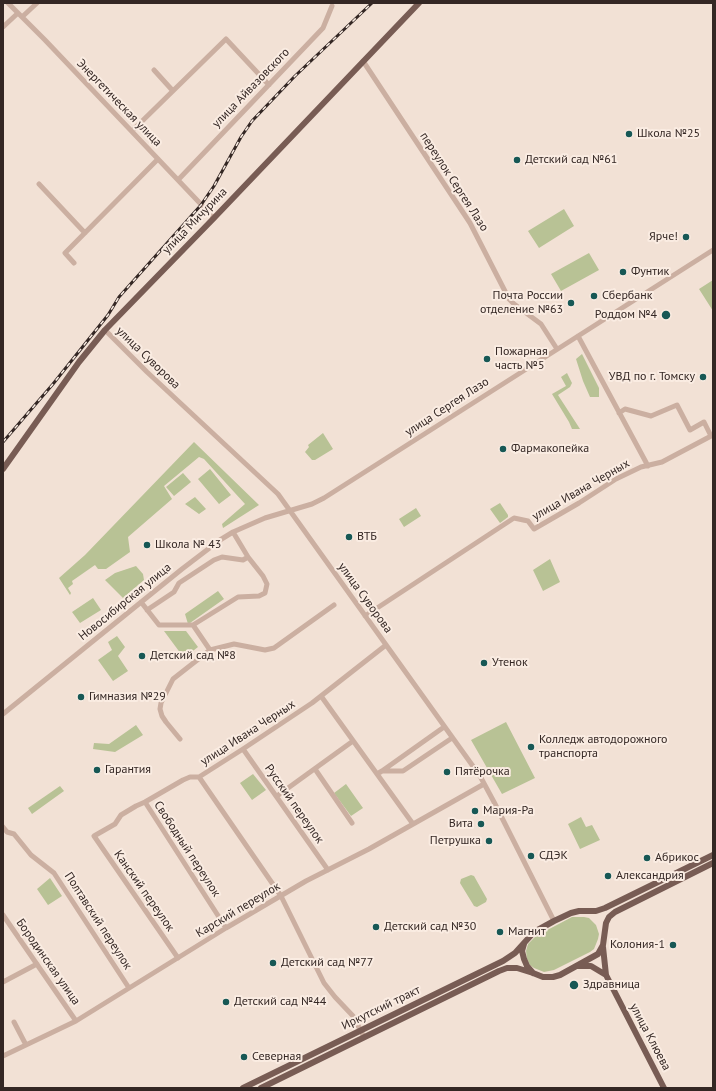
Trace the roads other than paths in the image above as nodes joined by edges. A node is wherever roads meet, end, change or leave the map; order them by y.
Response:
1 (8, 3) edge
2 (37, 3) edge
3 (419, 3) edge
4 (332, 6) dead end
5 (20, 15) junction
6 (3, 27) edge
7 (363, 61) junction
8 (154, 70) dead end
9 (269, 85) junction
10 (173, 91) junction
11 (132, 131) junction
12 (158, 159) junction
13 (178, 180) junction
14 (39, 184) dead end
15 (214, 218) junction
16 (85, 232) junction
17 (713, 250) edge
18 (74, 263) dead end
19 (105, 330) junction
20 (578, 336) junction
21 (557, 349) junction
22 (619, 413) junction
23 (712, 435) edge
24 (4, 465) edge
25 (648, 466) junction
26 (290, 511) junction
27 (233, 532) junction
28 (248, 557) junction
29 (141, 602) junction
30 (334, 605) dead end
31 (148, 610) junction
32 (365, 616) junction
33 (193, 625) junction
34 (386, 645) junction
35 (210, 650) junction
36 (321, 696) junction
37 (3, 714) edge
38 (444, 727) junction
39 (452, 738) junction
40 (180, 739) dead end
41 (353, 741) junction
42 (243, 749) junction
43 (315, 769) junction
44 (382, 771) junction
45 (377, 774) junction
46 (199, 777) junction
47 (484, 784) junction
48 (277, 796) junction
49 (145, 802) junction
50 (352, 823) dead end
51 (413, 824) junction
52 (3, 827) edge
53 (94, 836) joint
54 (713, 855) edge
55 (713, 863) edge
56 (328, 870) junction
57 (281, 896) junction
58 (3, 915) edge
59 (554, 921) junction
60 (226, 928) junction
61 (524, 942) junction
62 (603, 945) junction
63 (178, 958) junction
64 (37, 964) junction
65 (577, 966) junction
66 (533, 973) junction
67 (606, 975) junction
68 (3, 982) edge
69 (129, 988) junction
70 (76, 1021) junction
71 (14, 1022) dead end
72 (360, 1030) junction
73 (364, 1037) junction
74 (26, 1046) junction
75 (3, 1056) edge
76 (244, 1088) edge
77 (261, 1088) edge
78 (664, 1088) edge

1 - 5 street, Энергетическая улица
2 - 5 street
3 - 7 main road, улица Мичурина
4 - 9 street, улица Айвазовского
5 - 6 street
5 - 11 street, Энергетическая улица
7 - 15 main road, улица Мичурина
7 - 21 street, переулок Сергея Лазо
8 - 10 street
9 - 10 street
9 - 13 street, улица Айвазовского
10 - 11 street
11 - 12 street, Энергетическая улица
12 - 13 street, Энергетическая улица
12 - 16 street
13 - 15 street, Энергетическая улица
14 - 16 street
15 - 19 main road, улица Мичурина
16 - 18 street
17 - 20 street, улица Сергея Лазо
19 - 24 main road, улица Мичурина
19 - 26 street, улица Суворова
20 - 21 street, улица Сергея Лазо
20 - 22 street
21 - 26 street, улица Сергея Лазо
22 - 23 street
22 - 25 street
23 - 25 street, улица Ивана Черных
25 - 32 street, улица Ивана Черных
26 - 27 street, Новосибирская улица
26 - 32 street, улица Суворова
27 - 28 street
27 - 29 street, Новосибирская улица
28 - 31 street
28 - 33 street
29 - 31 street
29 - 37 street, Новосибирская улица
30 - 35 street
31 - 33 street
32 - 34 street, улица Суворова
33 - 35 street
34 - 36 street, улица Ивана Черных
34 - 38 street, улица Суворова
35 - 40 street
36 - 41 street
36 - 42 street, улица Ивана Черных
38 - 39 street, улица Суворова
38 - 44 street
39 - 44 street
39 - 47 street, улица Суворова
41 - 43 street
41 - 45 street
42 - 46 street, улица Ивана Черных
42 - 48 street, Русский переулок
43 - 48 street
43 - 50 street
44 - 45 street
45 - 51 street
46 - 49 street, улица Ивана Черных
46 - 57 street
47 - 51 street, Карский переулок
47 - 59 street, улица Суворова
48 - 56 street, Русский переулок
49 - 53 street, улица Ивана Черных
49 - 60 street, Свободный переулок
51 - 56 street, Карский переулок
52 - 69 street, Полтавский переулок
53 - 63 street, Канский переулок
54 - 59 main road, Иркутский тракт
55 - 62 main road
56 - 57 street, Карский переулок
57 - 60 street, Карский переулок
57 - 72 street
58 - 64 street, Бородинская улица
59 - 61 main road, Иркутский тракт
60 - 63 street, Карский переулок
61 - 66 main road
61 - 72 main road, Иркутский тракт
62 - 65 main road, Иркутский тракт
62 - 67 main road, улица Клюева
63 - 69 street, Карский переулок
64 - 68 street
64 - 70 street, Бородинская улица
65 - 66 main road, Иркутский тракт
65 - 67 main road
66 - 73 main road, Иркутский тракт
67 - 78 main road, улица Клюева
69 - 70 street, Карский переулок
70 - 74 street, Карский переулок
71 - 74 street
72 - 73 street
72 - 76 main road, Иркутский тракт
73 - 77 main road, Иркутский тракт
74 - 75 street, Карский переулок

